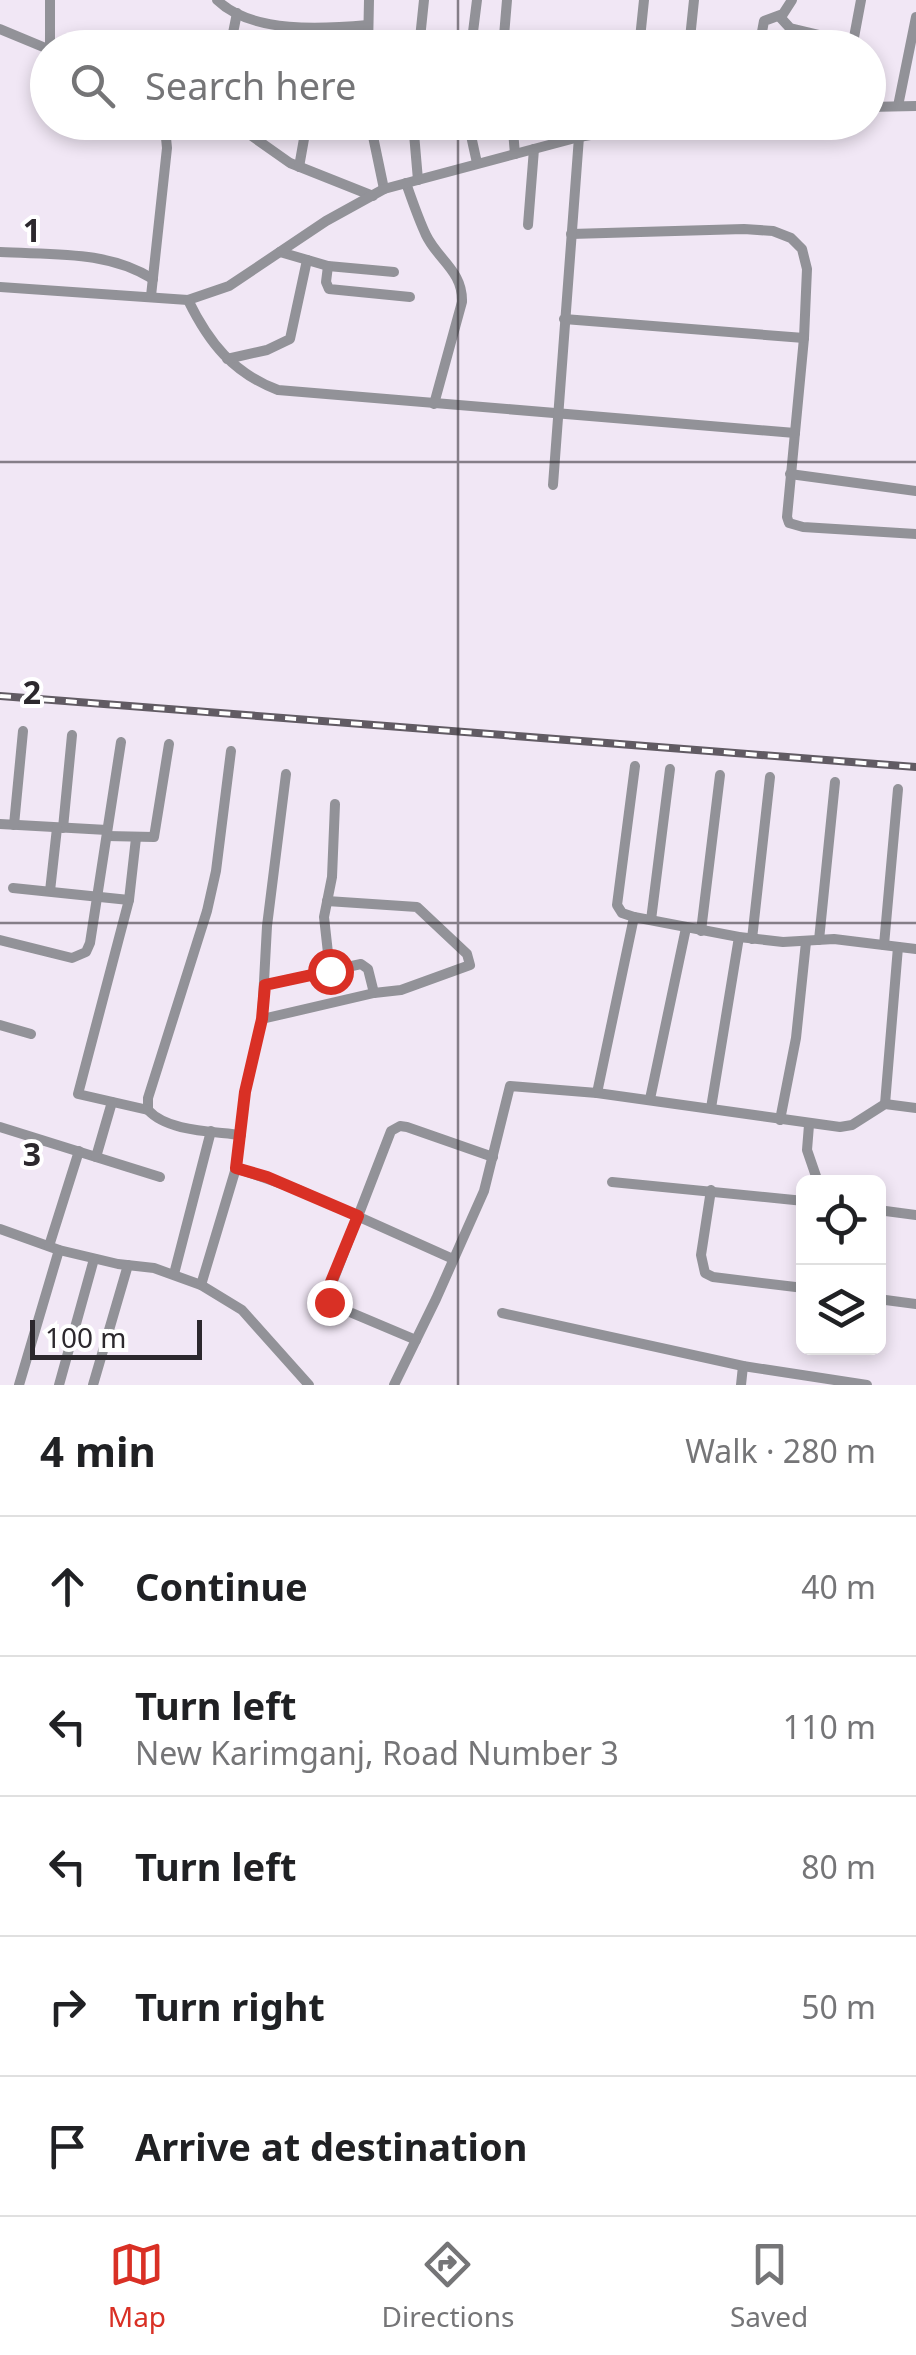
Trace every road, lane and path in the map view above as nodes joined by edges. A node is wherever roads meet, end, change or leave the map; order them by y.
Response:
1 (50, 0) edge
2 (216, 0) edge
3 (368, 0) edge
4 (424, 0) edge
5 (477, 0) edge
6 (506, 0) edge
7 (644, 0) edge
8 (694, 0) edge
9 (792, 0) edge
10 (861, 0) edge
11 (237, 13) junction
12 (779, 16) junction
13 (916, 17) edge
14 (368, 25) junction
15 (0, 30) edge
16 (49, 30) edge
17 (234, 30) edge
18 (368, 30) edge
19 (421, 30) edge
20 (473, 30) edge
21 (504, 30) edge
22 (640, 30) edge
23 (691, 30) edge
24 (762, 30) edge
25 (797, 30) edge
26 (856, 30) edge
27 (30, 41) edge
28 (886, 106) edge
29 (898, 106) junction
30 (916, 106) edge
31 (166, 140) edge
32 (254, 140) edge
33 (303, 140) edge
34 (374, 140) edge
35 (413, 140) edge
36 (472, 140) edge
37 (513, 140) edge
38 (567, 140) edge
39 (579, 140) edge
40 (534, 148) junction
41 (515, 154) junction
42 (478, 163) junction
43 (299, 167) junction
44 (412, 181) junction
45 (384, 189) junction
46 (373, 196) junction
47 (528, 226) dead end
48 (572, 234) junction
49 (0, 252) edge
50 (280, 252) junction
51 (307, 260) junction
52 (328, 266) junction
53 (394, 272) dead end
54 (153, 279) junction
55 (0, 287) edge
56 (151, 296) junction
57 (410, 297) dead end
58 (188, 300) junction
59 (564, 319) junction
60 (804, 338) junction
61 (228, 359) junction
62 (434, 404) junction
63 (559, 414) junction
64 (795, 433) junction
65 (790, 474) junction
66 (553, 485) dead end
67 (916, 490) edge
68 (916, 534) edge
69 (24, 730) dead end
70 (72, 735) dead end
71 (120, 742) dead end
72 (170, 744) dead end
73 (230, 751) dead end
74 (635, 766) dead end
75 (670, 769) dead end
76 (286, 774) dead end
77 (720, 775) dead end
78 (770, 777) dead end
79 (835, 782) dead end
80 (898, 789) dead end
81 (335, 804) dead end
82 (0, 824) edge
83 (14, 826) junction
84 (60, 828) junction
85 (107, 833) junction
86 (136, 838) junction
87 (13, 888) dead end
88 (50, 892) junction
89 (98, 896) junction
90 (129, 900) junction
91 (328, 901) junction
92 (634, 916) junction
93 (651, 920) junction
94 (686, 928) junction
95 (701, 930) junction
96 (739, 938) junction
97 (752, 939) junction
98 (0, 940) edge
99 (819, 940) junction
100 (806, 942) junction
101 (884, 945) junction
102 (898, 947) junction
103 (916, 948) edge
104 (330, 971) junction
105 (265, 985) junction
106 (374, 993) junction
107 (262, 1019) junction
108 (0, 1025) edge
109 (31, 1034) dead end
110 (596, 1092) junction
111 (650, 1100) junction
112 (112, 1102) junction
113 (884, 1104) junction
114 (711, 1108) junction
115 (916, 1108) edge
116 (148, 1110) junction
117 (780, 1120) junction
118 (809, 1124) junction
119 (0, 1127) edge
120 (211, 1130) junction
121 (241, 1135) junction
122 (79, 1152) junction
123 (96, 1157) junction
124 (493, 1158) junction
125 (236, 1168) junction
126 (816, 1175) edge
127 (160, 1176) dead end
128 (612, 1182) dead end
129 (711, 1190) junction
130 (796, 1200) edge
131 (886, 1211) edge
132 (916, 1215) edge
133 (358, 1216) junction
134 (0, 1229) edge
135 (54, 1248) junction
136 (94, 1259) junction
137 (453, 1259) junction
138 (128, 1265) junction
139 (174, 1274) junction
140 (201, 1285) junction
141 (796, 1287) edge
142 (886, 1300) edge
143 (916, 1304) edge
144 (502, 1313) dead end
145 (416, 1340) junction
146 (743, 1366) junction
147 (19, 1385) edge
148 (59, 1385) edge
149 (93, 1385) edge
150 (308, 1385) edge
151 (394, 1385) edge
152 (742, 1385) edge
153 (867, 1385) edge

1 - 16 street
2 - 11 street
3 - 14 street
4 - 19 street
5 - 20 street
6 - 21 street
7 - 22 street
8 - 23 street
9 - 12 street
10 - 26 street
11 - 14 street
11 - 17 street
12 - 24 street
12 - 25 street
13 - 29 street
14 - 18 street
15 - 27 street
28 - 29 street
29 - 30 street
31 - 54 street
32 - 43 street
33 - 43 street
34 - 45 street
35 - 44 street
36 - 42 street
37 - 41 street
38 - 40 street
39 - 48 street
40 - 41 street
40 - 47 street
41 - 42 street
42 - 44 street
43 - 46 street
44 - 45 street
44 - 62 street
45 - 46 street
46 - 50 street
48 - 59 street
48 - 60 street
49 - 54 street
50 - 51 street
50 - 58 street
51 - 52 street
51 - 61 street
52 - 53 street
52 - 57 street
54 - 56 street
55 - 56 street
56 - 58 street
58 - 61 street
59 - 60 street
59 - 63 street
60 - 64 street
61 - 62 street
62 - 63 street
63 - 64 street
63 - 66 street
64 - 65 street
65 - 67 street
65 - 68 street
69 - 83 street
70 - 84 street
71 - 85 street
72 - 86 street
73 - 116 street
74 - 92 street
75 - 93 street
76 - 105 street
77 - 95 street
78 - 97 street
79 - 99 street
80 - 101 street
81 - 91 street
82 - 83 street
83 - 84 street
84 - 85 street
84 - 88 street
85 - 86 street
85 - 89 street
86 - 90 street
87 - 88 street
88 - 89 street
89 - 90 street
89 - 98 street
90 - 112 street
91 - 104 street
91 - 106 street
92 - 93 street
92 - 110 street
93 - 94 street
94 - 95 street
94 - 111 street
95 - 96 street
96 - 97 street
96 - 114 street
97 - 100 street
99 - 100 street
99 - 101 street
100 - 117 street
101 - 102 street
102 - 103 street
102 - 113 street
104 - 105 street
104 - 106 street
105 - 107 street
106 - 107 street
107 - 121 street
108 - 109 street
110 - 111 street
110 - 124 street
111 - 114 street
112 - 116 street
112 - 123 street
113 - 115 street
113 - 118 street
114 - 117 street
116 - 120 street
117 - 118 street
118 - 126 street
119 - 122 street
120 - 121 street
120 - 139 street
121 - 125 street
122 - 123 street
122 - 135 street
123 - 127 street
124 - 133 street
124 - 137 street
125 - 133 street
125 - 140 street
128 - 129 street
129 - 130 street
129 - 141 street
131 - 132 street
133 - 137 street
133 - 145 street
134 - 135 street
135 - 136 street
135 - 147 street
136 - 138 street
136 - 148 street
137 - 145 street
138 - 139 street
138 - 149 street
139 - 140 street
140 - 150 street
142 - 143 street
144 - 146 street
145 - 151 street
146 - 152 street
146 - 153 street

